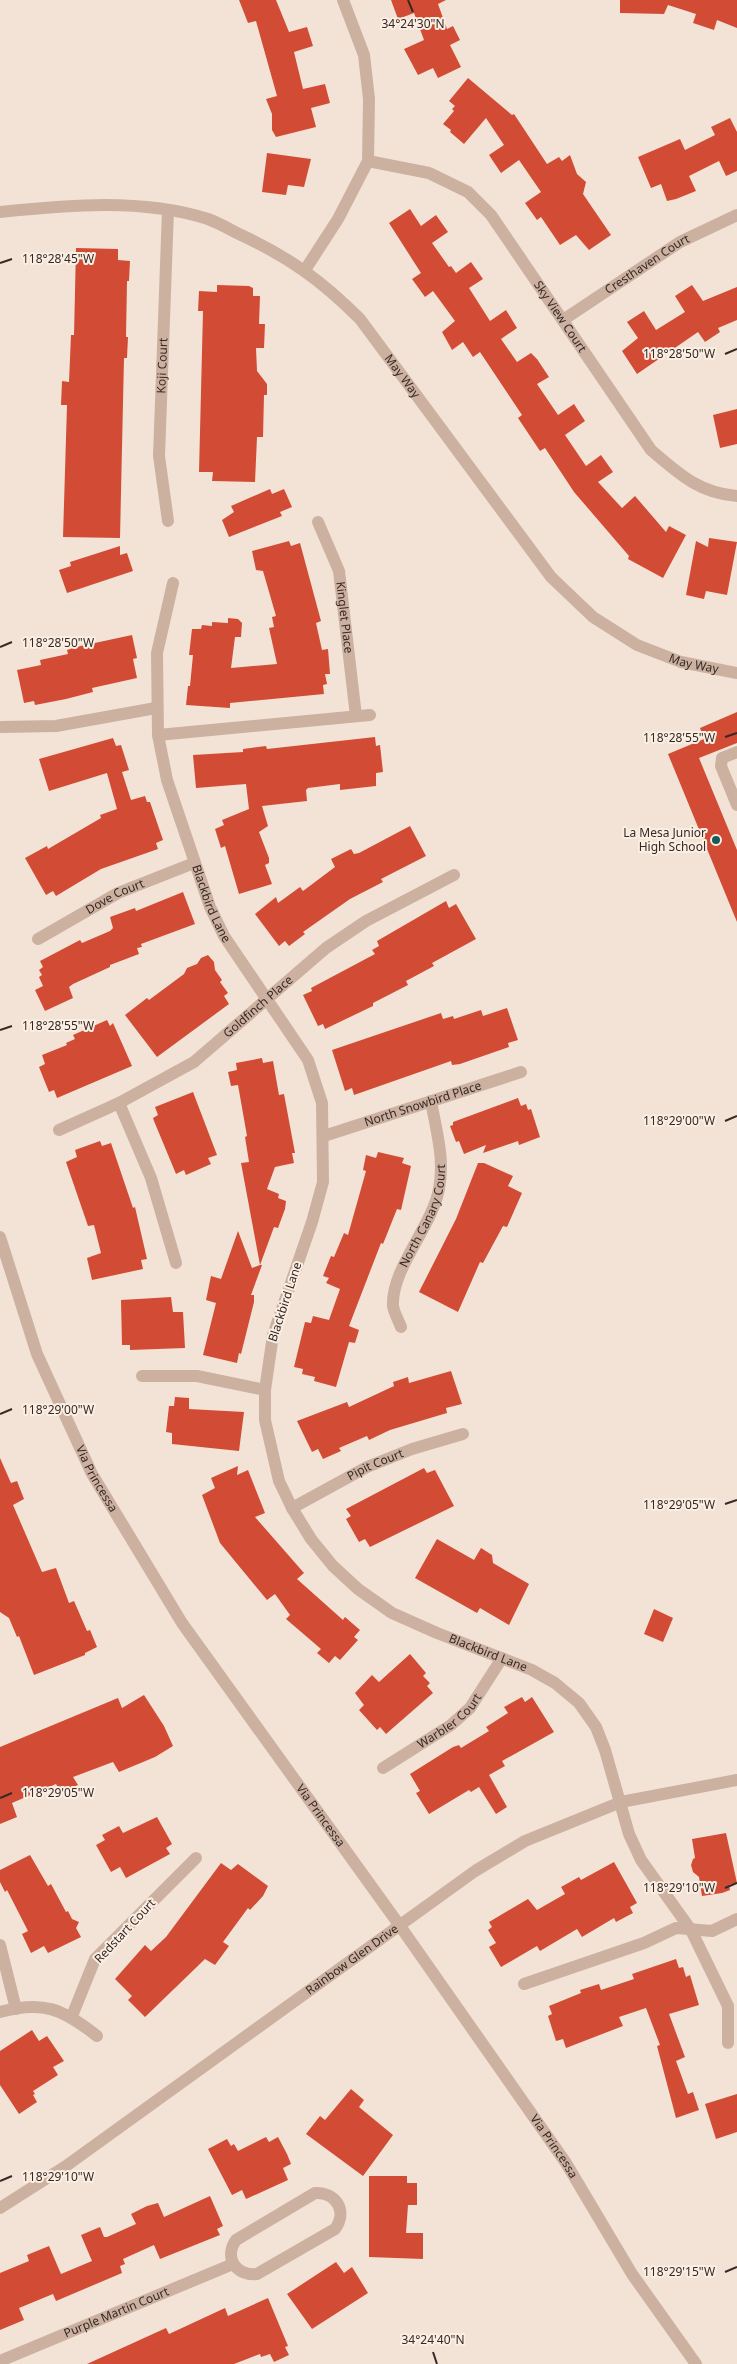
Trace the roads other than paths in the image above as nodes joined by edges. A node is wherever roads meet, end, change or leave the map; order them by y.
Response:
1 (343, 0) edge
2 (368, 161) junction
3 (168, 210) junction
4 (0, 212) edge
5 (737, 215) edge
6 (306, 270) junction
7 (562, 320) junction
8 (737, 496) edge
9 (168, 522) dead end
10 (318, 522) dead end
11 (173, 583) dead end
12 (737, 673) edge
13 (156, 708) junction
14 (370, 715) dead end
15 (356, 716) junction
16 (0, 727) edge
17 (158, 735) junction
18 (737, 752) edge
19 (737, 804) edge
20 (194, 863) junction
21 (454, 875) dead end
22 (38, 939) dead end
23 (268, 1000) junction
24 (521, 1072) dead end
25 (431, 1101) junction
26 (119, 1103) junction
27 (59, 1130) dead end
28 (324, 1136) junction
29 (0, 1237) edge
30 (176, 1263) dead end
31 (401, 1327) dead end
32 (142, 1376) dead end
33 (265, 1390) junction
34 (463, 1434) dead end
35 (292, 1508) junction
36 (502, 1658) junction
37 (383, 1768) dead end
38 (737, 1780) edge
39 (621, 1802) junction
40 (196, 1858) dead end
41 (737, 1919) edge
42 (400, 1926) junction
43 (691, 1930) junction
44 (0, 1945) edge
45 (524, 1984) dead end
46 (16, 2009) junction
47 (0, 2012) edge
48 (72, 2016) junction
49 (97, 2036) dead end
50 (728, 2043) dead end
51 (0, 2208) edge
52 (233, 2264) junction
53 (0, 2361) edge
54 (696, 2364) edge

1 - 2 street
2 - 6 street
2 - 7 street, Sky View Court
3 - 4 street, May Way
3 - 6 street, May Way
3 - 9 street, Koji Court
5 - 7 street, Cresthaven Court
6 - 12 street, May Way
7 - 8 street, Sky View Court
10 - 15 street, Kinglet Place
11 - 13 street, Blackbird Lane
13 - 16 street
13 - 17 street, Blackbird Lane
14 - 15 street
15 - 17 street
17 - 20 street, Blackbird Lane
18 - 19 street
20 - 22 street, Dove Court
20 - 23 street, Blackbird Lane
21 - 23 street, Goldfinch Place
23 - 26 street, Goldfinch Place
23 - 28 street, Blackbird Lane
24 - 25 street, North Snowbird Place
25 - 28 street, North Snowbird Place
25 - 31 street, North Canary Court
26 - 27 street, Goldfinch Place
26 - 30 street
28 - 33 street, Blackbird Lane
29 - 42 street, Via Princessa
32 - 33 street
33 - 35 street, Blackbird Lane
34 - 35 street, Pipit Court
35 - 36 street, Blackbird Lane
36 - 37 street, Warbler Court
36 - 39 street, Blackbird Lane
38 - 39 street, Rainbow Glen Drive
39 - 42 street, Rainbow Glen Drive
39 - 43 street, Blackbird Lane
40 - 48 street, Redstart Court
41 - 43 street
42 - 51 street, Rainbow Glen Drive
42 - 54 street, Via Princessa
43 - 45 street
43 - 50 street, Blackbird Lane
44 - 46 street
46 - 47 street
46 - 48 street
48 - 49 street
52 - 52 street
52 - 53 street, Purple Martin Court

